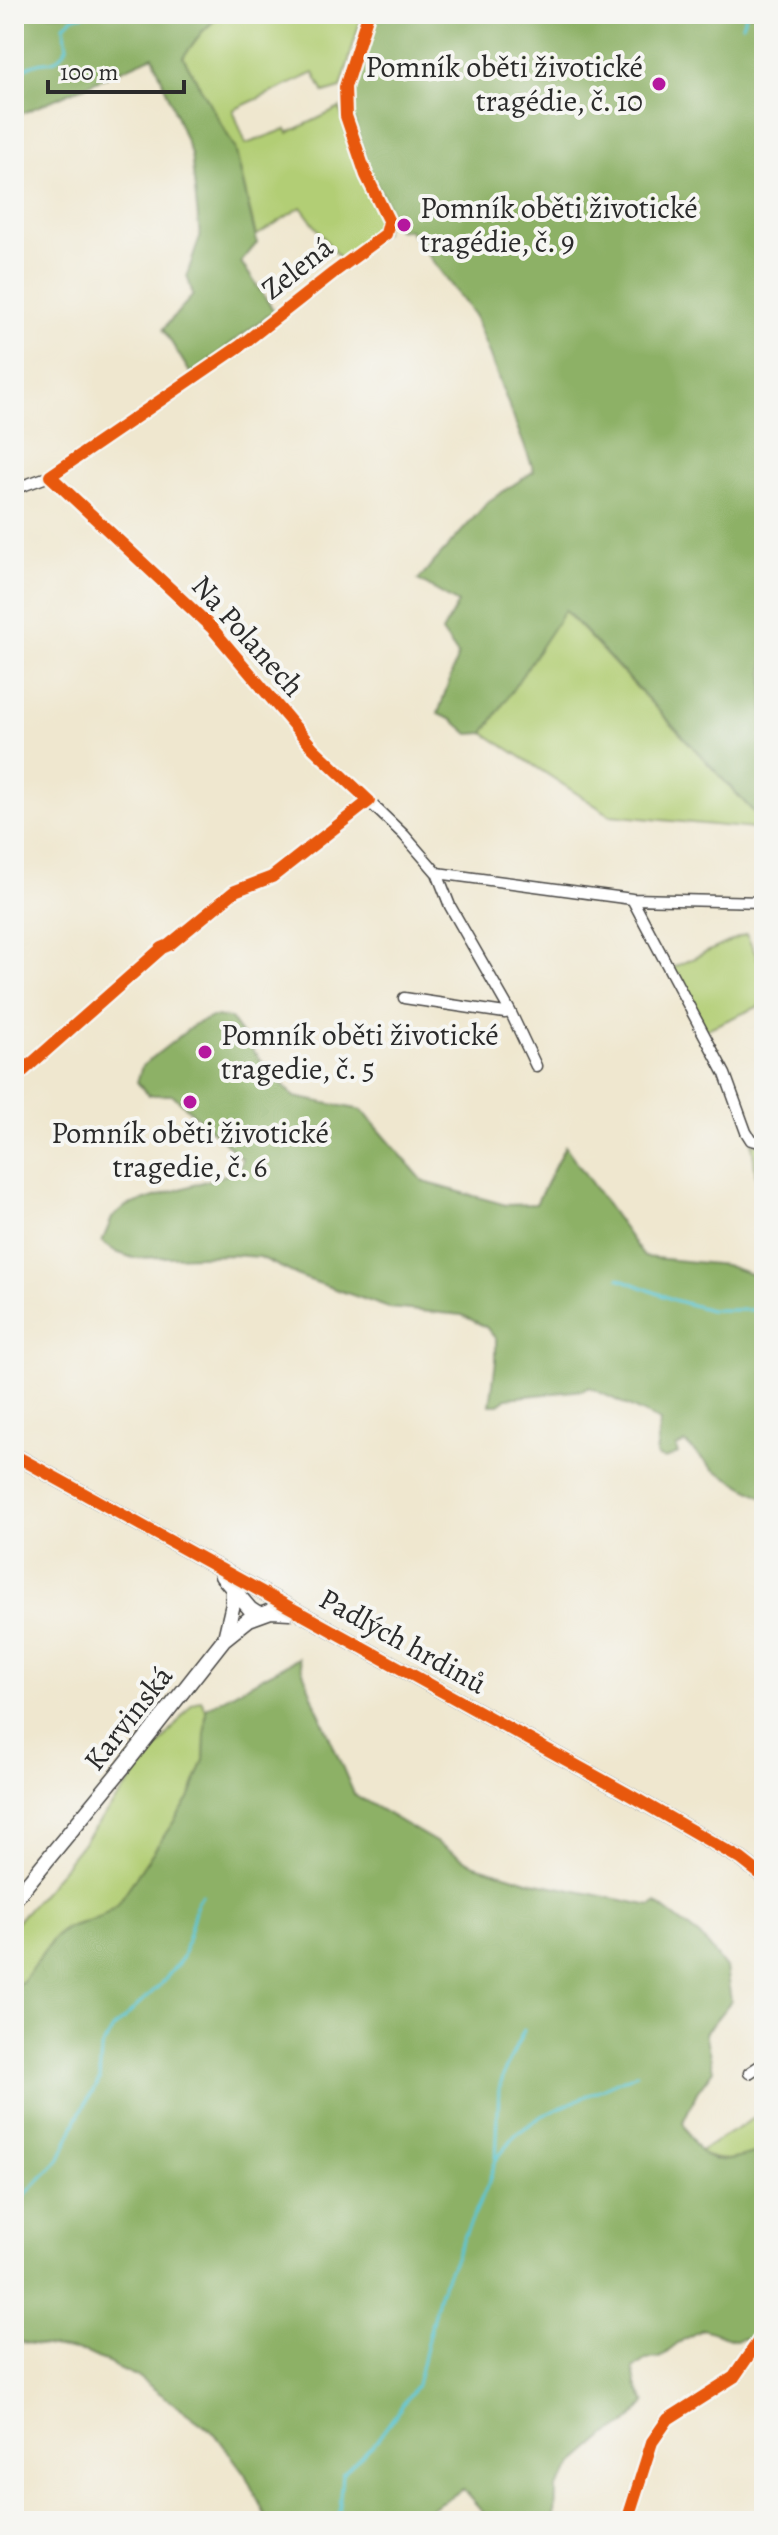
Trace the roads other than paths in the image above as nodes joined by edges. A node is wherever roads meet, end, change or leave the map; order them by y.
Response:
1 (368, 14) edge
2 (50, 476) junction
3 (14, 489) edge
4 (369, 801) junction
5 (437, 873) junction
6 (632, 899) junction
7 (764, 902) edge
8 (169, 945) dead end
9 (404, 998) dead end
10 (510, 1011) junction
11 (536, 1066) dead end
12 (764, 1143) edge
13 (14, 1455) edge
14 (214, 1566) junction
15 (253, 1587) junction
16 (233, 1588) junction
17 (259, 1615) junction
18 (305, 1617) junction
19 (224, 1639) junction
20 (764, 1877) edge
21 (14, 1900) edge
22 (764, 2063) edge
23 (749, 2073) dead end
24 (764, 2333) edge
25 (627, 2521) edge

1 - 2 street, Zelená
2 - 3 street, Zelená
2 - 4 street, Na Polanech
4 - 5 street, Na Polanech
4 - 8 street
5 - 6 street
5 - 10 street, Na Polanech
6 - 7 street
6 - 12 street
9 - 10 street
10 - 11 street, Na Polanech
13 - 14 main road, Padlých hrdinů
14 - 15 main road, Padlých hrdinů
14 - 16 main road, Padlých hrdinů
15 - 17 main road
15 - 18 main road, Padlých hrdinů
16 - 17 main road, Padlých hrdinů
16 - 19 main road
17 - 18 main road
17 - 19 main road, Karvinská
18 - 20 main road, Padlých hrdinů
19 - 21 main road, Karvinská
22 - 23 street
24 - 25 street

